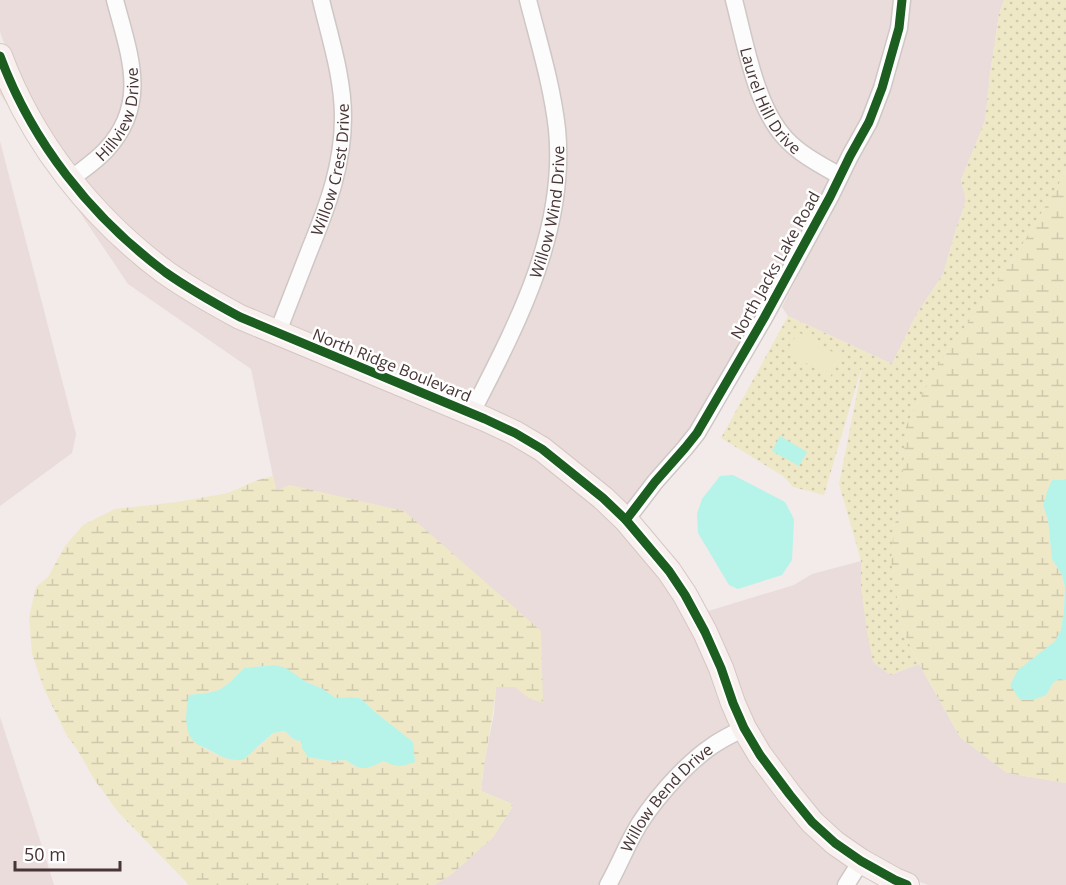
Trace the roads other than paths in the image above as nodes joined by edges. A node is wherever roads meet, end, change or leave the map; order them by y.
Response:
1 (115, 0) edge
2 (321, 0) edge
3 (528, 0) edge
4 (734, 0) edge
5 (902, 0) edge
6 (0, 56) edge
7 (840, 176) junction
8 (70, 180) junction
9 (277, 334) junction
10 (471, 414) junction
11 (626, 520) junction
12 (744, 728) junction
13 (861, 861) junction
14 (608, 885) edge
15 (846, 885) edge
16 (907, 885) edge

1 - 8 street, Hillview Drive
2 - 9 street, Willow Crest Drive
3 - 10 street, Willow Wind Drive
4 - 7 street, Laurel Hill Drive
5 - 7 street, North Jacks Lake Road
6 - 8 street, North Ridge Boulevard
7 - 11 street, North Jacks Lake Road
8 - 9 street, North Ridge Boulevard
9 - 10 street, North Ridge Boulevard
10 - 11 street, North Ridge Boulevard
11 - 12 street, North Ridge Boulevard
12 - 13 street
12 - 14 street, Willow Bend Drive
13 - 15 street
13 - 16 street

